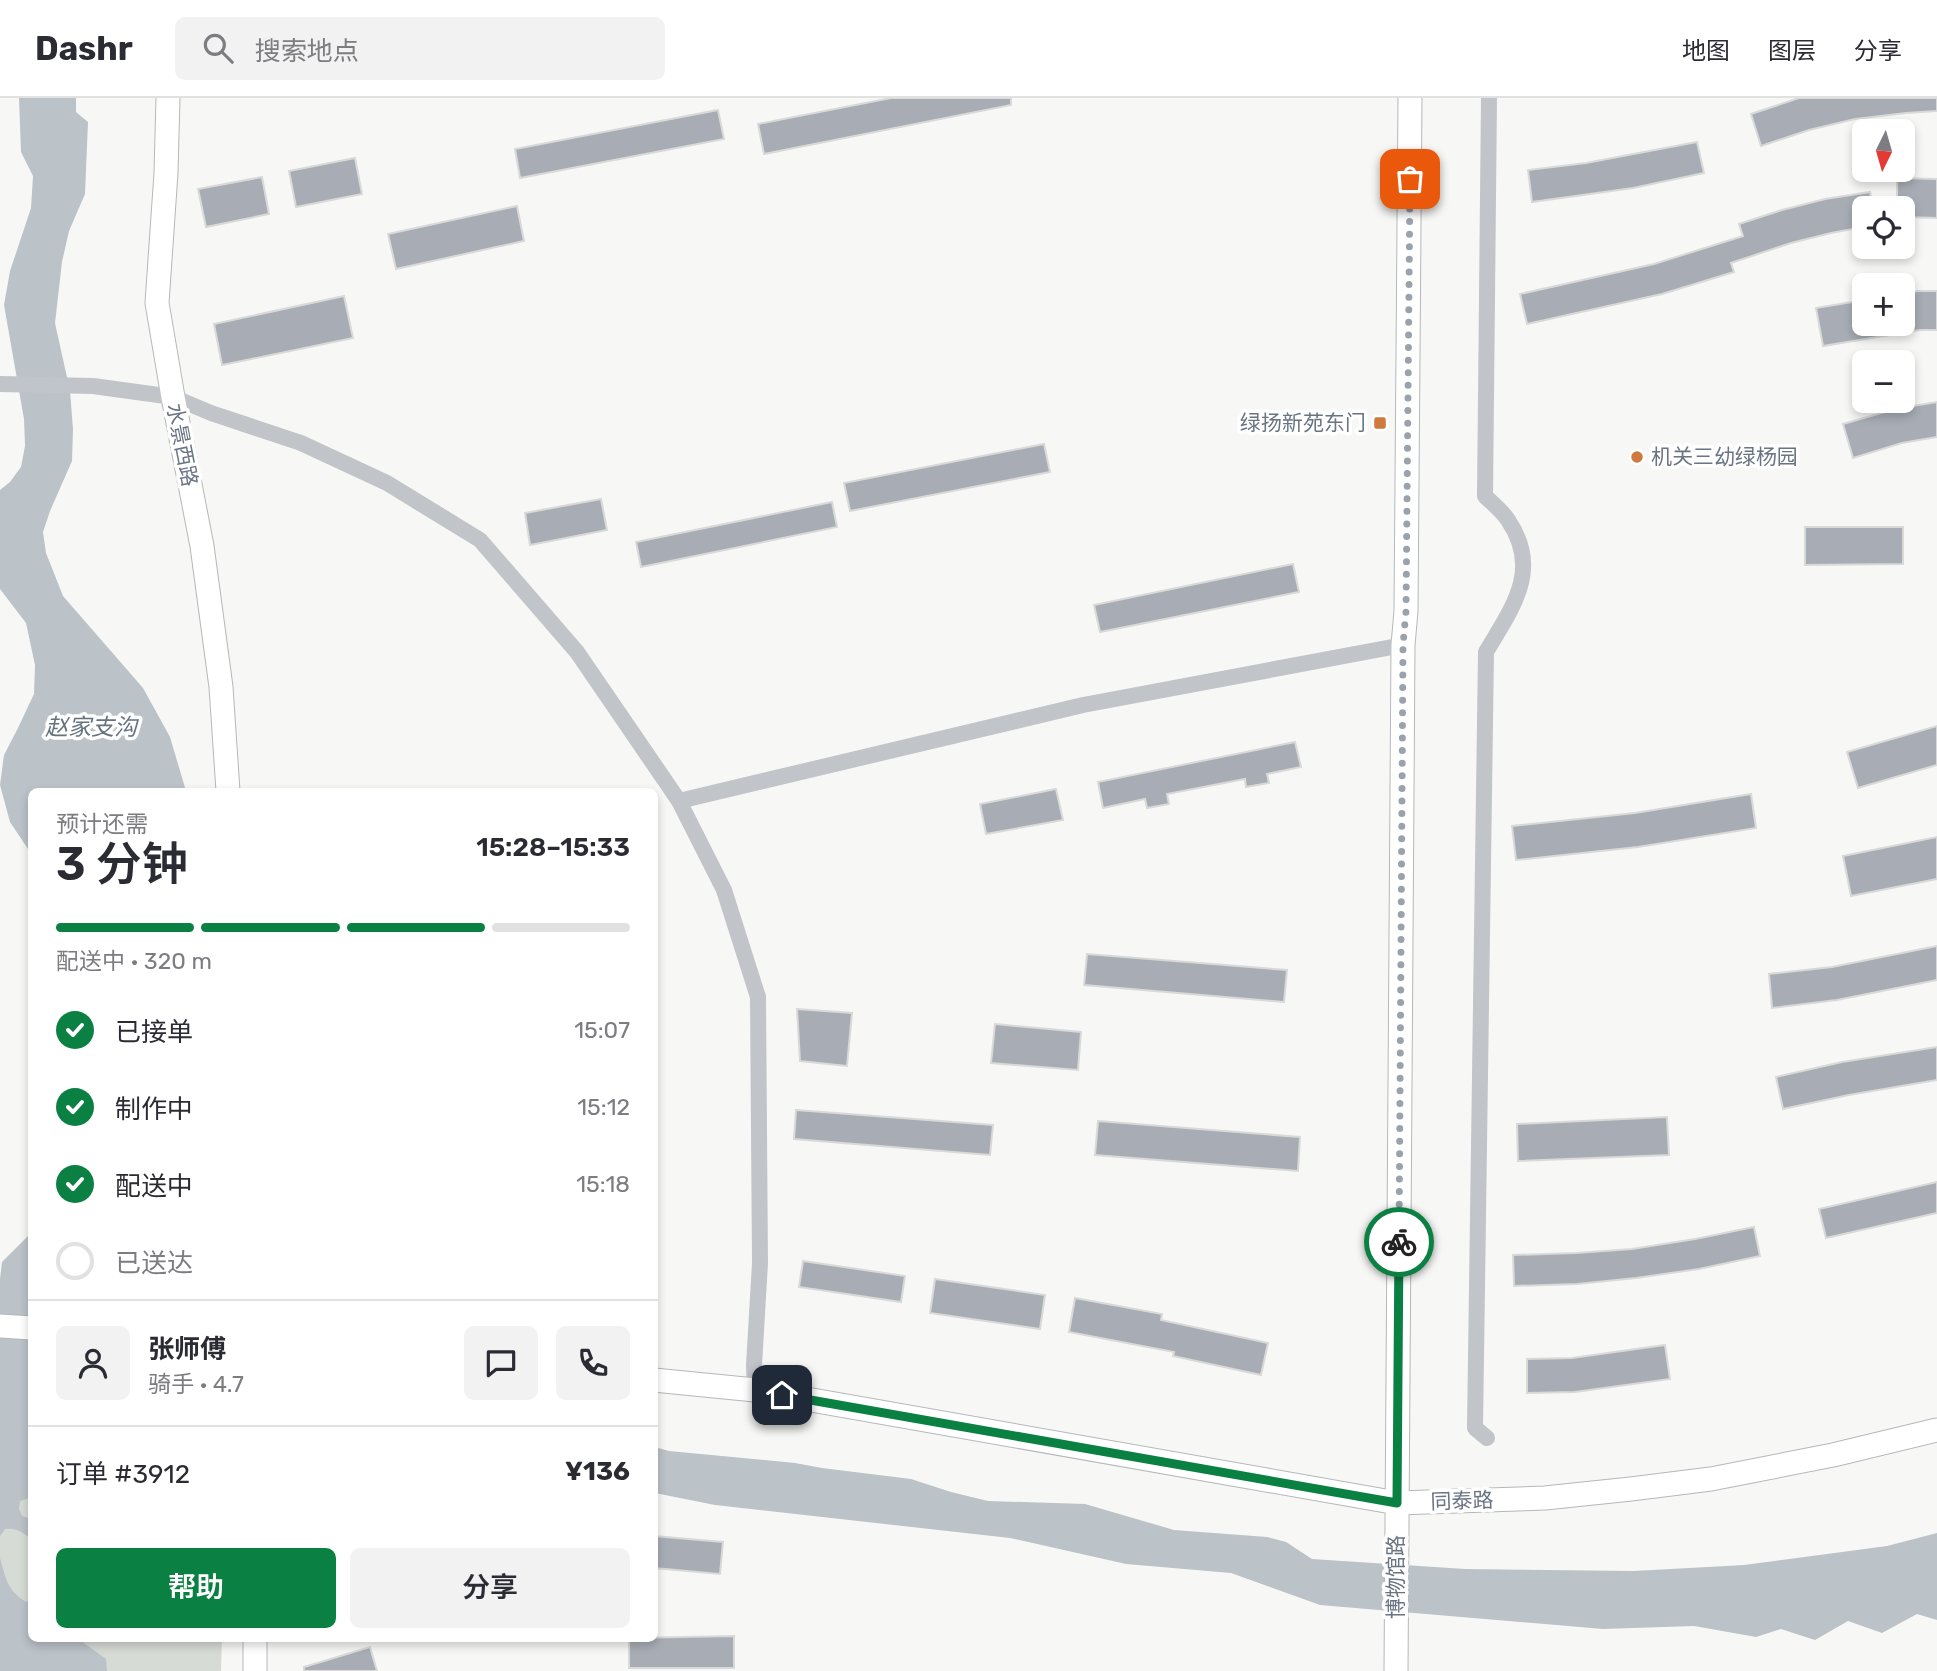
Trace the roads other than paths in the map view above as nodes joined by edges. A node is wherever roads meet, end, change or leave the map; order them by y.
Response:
1 (168, 98) edge
2 (1410, 98) edge
3 (1489, 98) edge
4 (0, 384) edge
5 (173, 397) junction
6 (1403, 645) junction
7 (228, 788) edge
8 (679, 801) junction
9 (0, 1326) edge
10 (28, 1328) edge
11 (658, 1380) edge
12 (755, 1390) junction
13 (1937, 1430) edge
14 (1487, 1438) dead end
15 (1397, 1503) junction
16 (256, 1642) edge
17 (255, 1671) edge
18 (1396, 1671) edge

1 - 5 street, 水景西路
2 - 6 street, 博物馆路
3 - 14 street
4 - 5 street
5 - 7 street, 水景西路
5 - 8 street
6 - 8 street
6 - 15 street, 博物馆路
8 - 12 street
9 - 10 street
11 - 12 street, 同泰路
12 - 15 street, 同泰路
13 - 15 street, 同泰路
15 - 18 street, 博物馆路
16 - 17 street

